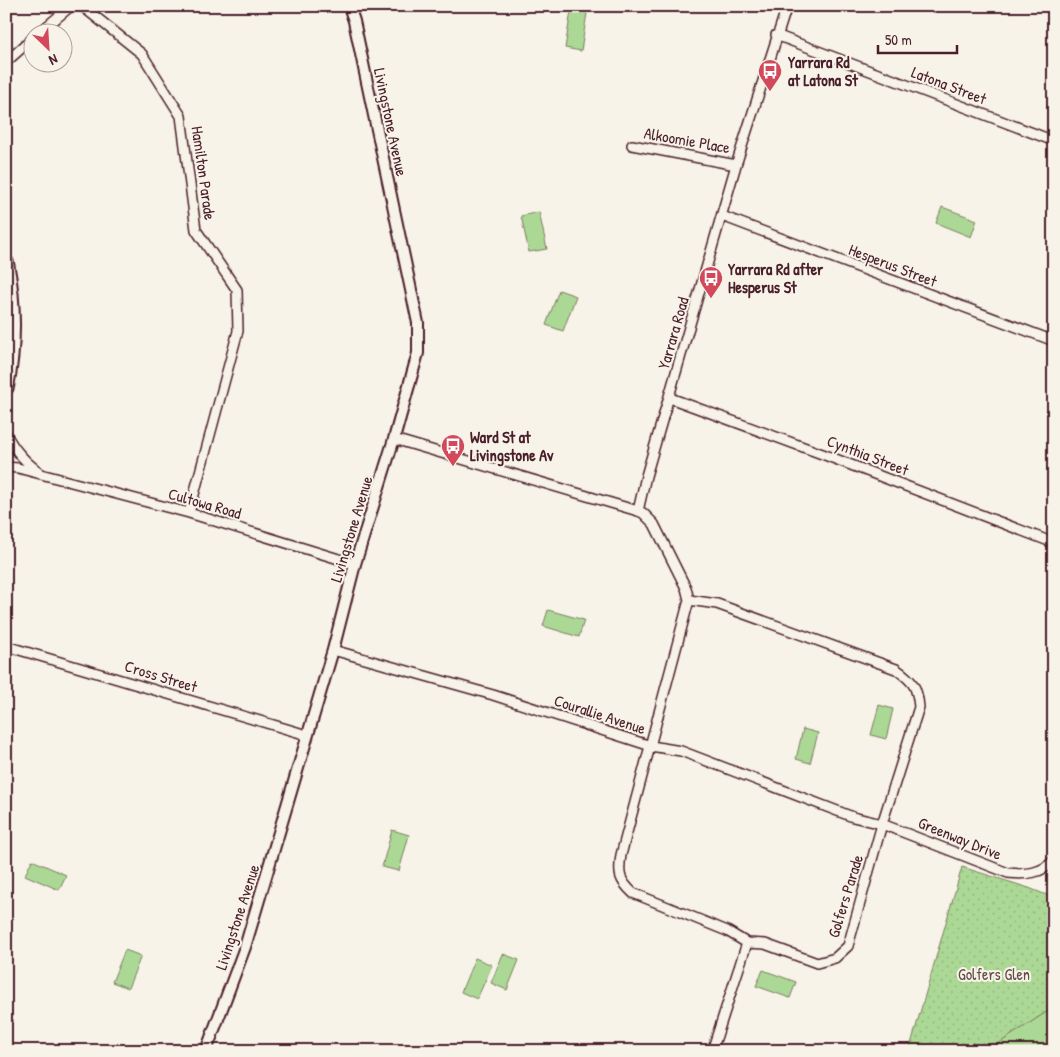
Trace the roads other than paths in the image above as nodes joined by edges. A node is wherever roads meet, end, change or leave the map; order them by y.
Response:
1 (71, 6) edge
2 (82, 6) edge
3 (349, 6) edge
4 (787, 6) edge
5 (52, 22) edge
6 (776, 35) junction
7 (22, 48) edge
8 (6, 62) edge
9 (1054, 141) edge
10 (632, 145) dead end
11 (736, 164) junction
12 (722, 216) junction
13 (6, 263) edge
14 (1054, 341) edge
15 (6, 387) edge
16 (670, 398) junction
17 (6, 432) edge
18 (394, 439) junction
19 (6, 467) edge
20 (45, 475) junction
21 (638, 511) junction
22 (189, 513) junction
23 (1054, 543) edge
24 (355, 564) junction
25 (689, 600) junction
26 (6, 646) edge
27 (333, 650) junction
28 (307, 735) junction
29 (651, 746) junction
30 (853, 817) joint
31 (882, 824) junction
32 (1054, 860) edge
33 (747, 943) junction
34 (206, 1051) edge
35 (712, 1051) edge

1 - 5 street
2 - 22 street, Hamilton Parade
3 - 18 street, Livingstone Avenue
4 - 6 street, Yarrara Road
6 - 9 street, Latona Street
6 - 11 street, Yarrara Road
7 - 8 street
10 - 11 street, Alkoomie Place
11 - 12 street, Yarrara Road
12 - 14 street, Hesperus Street
12 - 16 street, Yarrara Road
13 - 15 highway
16 - 21 street, Yarrara Road
16 - 23 street, Cynthia Street
17 - 20 street, Cultowa Road
18 - 21 street
18 - 24 street, Livingstone Avenue
19 - 20 street, Cultowa Road
20 - 22 street, Cultowa Road
21 - 25 street
22 - 24 street, Cultowa Road
24 - 27 street, Livingstone Avenue
25 - 29 street, Golfers Parade
25 - 31 street, Golfers Parade
26 - 28 street, Cross Street
27 - 28 street, Livingstone Avenue
27 - 29 street, Courallie Avenue
28 - 34 street, Livingstone Avenue
29 - 30 street, Courallie Avenue
29 - 33 street, Golfers Parade
30 - 31 street, Greenway Drive
31 - 32 street, Greenway Drive
31 - 33 street, Golfers Parade
33 - 35 street

